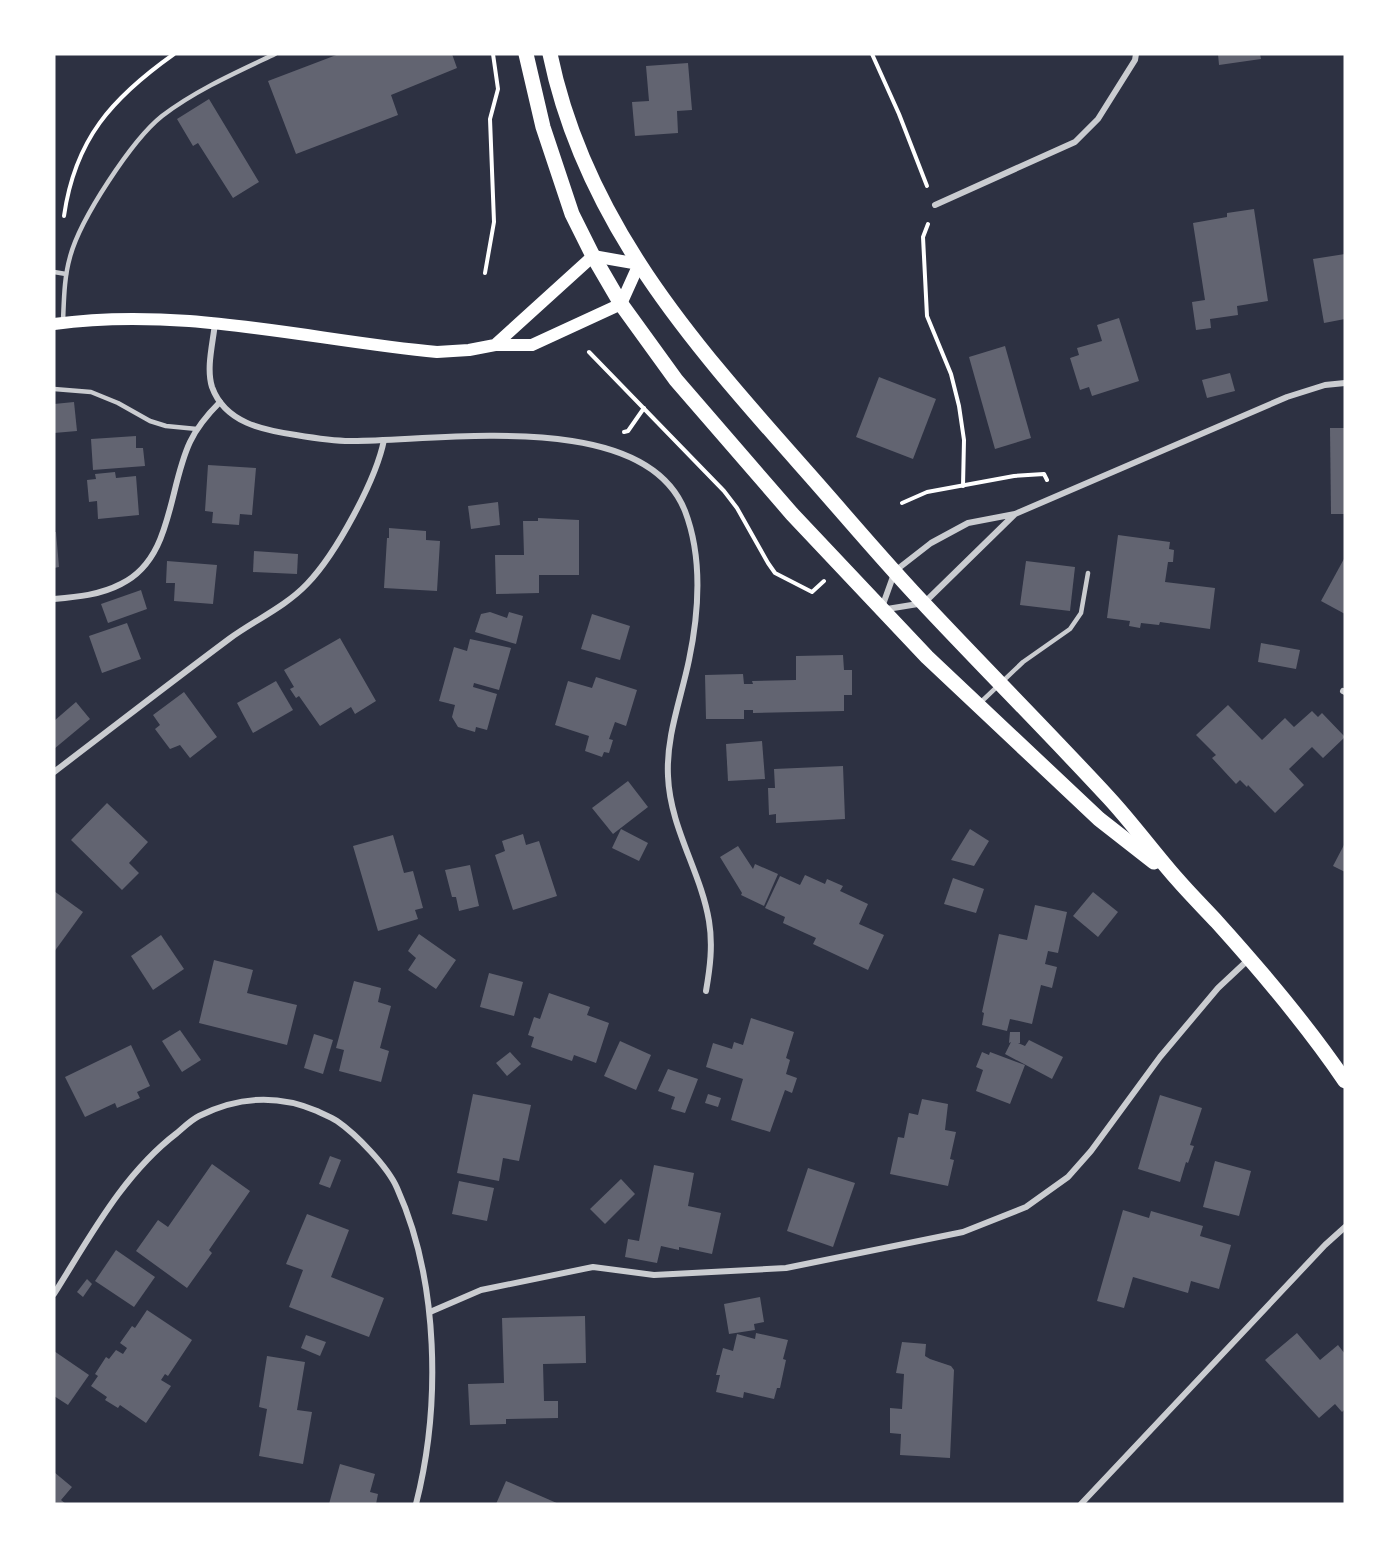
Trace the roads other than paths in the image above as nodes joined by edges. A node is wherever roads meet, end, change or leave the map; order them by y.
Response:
1 (275, 54) edge
2 (526, 54) edge
3 (550, 54) edge
4 (1136, 54) edge
5 (935, 205) road end
6 (593, 256) junction
7 (639, 264) junction
8 (54, 272) edge
9 (66, 274) junction
10 (621, 304) junction
11 (216, 322) junction
12 (58, 324) edge
13 (495, 345) junction
14 (1345, 382) edge
15 (54, 389) edge
16 (220, 402) junction
17 (197, 429) junction
18 (384, 440) junction
19 (1014, 514) junction
20 (894, 571) junction
21 (1088, 573) dead end
22 (54, 599) edge
23 (924, 603) junction
24 (881, 610) junction
25 (999, 684) junction
26 (976, 706) junction
27 (54, 772) edge
28 (1178, 880) junction
29 (1250, 959) junction
30 (706, 991) dead end
31 (1345, 1082) edge
32 (1345, 1227) edge
33 (54, 1294) edge
34 (430, 1312) junction
35 (416, 1504) edge
36 (1081, 1504) edge

1 - 9 lane
2 - 6 main road
3 - 7 main road
4 - 5 street
6 - 7 main road
6 - 10 main road
6 - 13 main road
7 - 10 main road
7 - 20 main road
8 - 9 lane
9 - 12 lane
10 - 13 main road
10 - 24 main road
11 - 12 main road
11 - 13 main road
11 - 16 street
14 - 19 street
15 - 17 lane
16 - 17 street
16 - 18 street
17 - 22 street
18 - 27 street
18 - 30 street
19 - 20 street
19 - 23 street
20 - 23 main road
20 - 24 street
21 - 25 lane
23 - 24 street
23 - 25 main road
24 - 26 main road
25 - 26 lane
25 - 28 main road
26 - 28 main road
28 - 29 main road
29 - 31 main road
29 - 34 street
32 - 36 street
33 - 34 street
34 - 35 street

